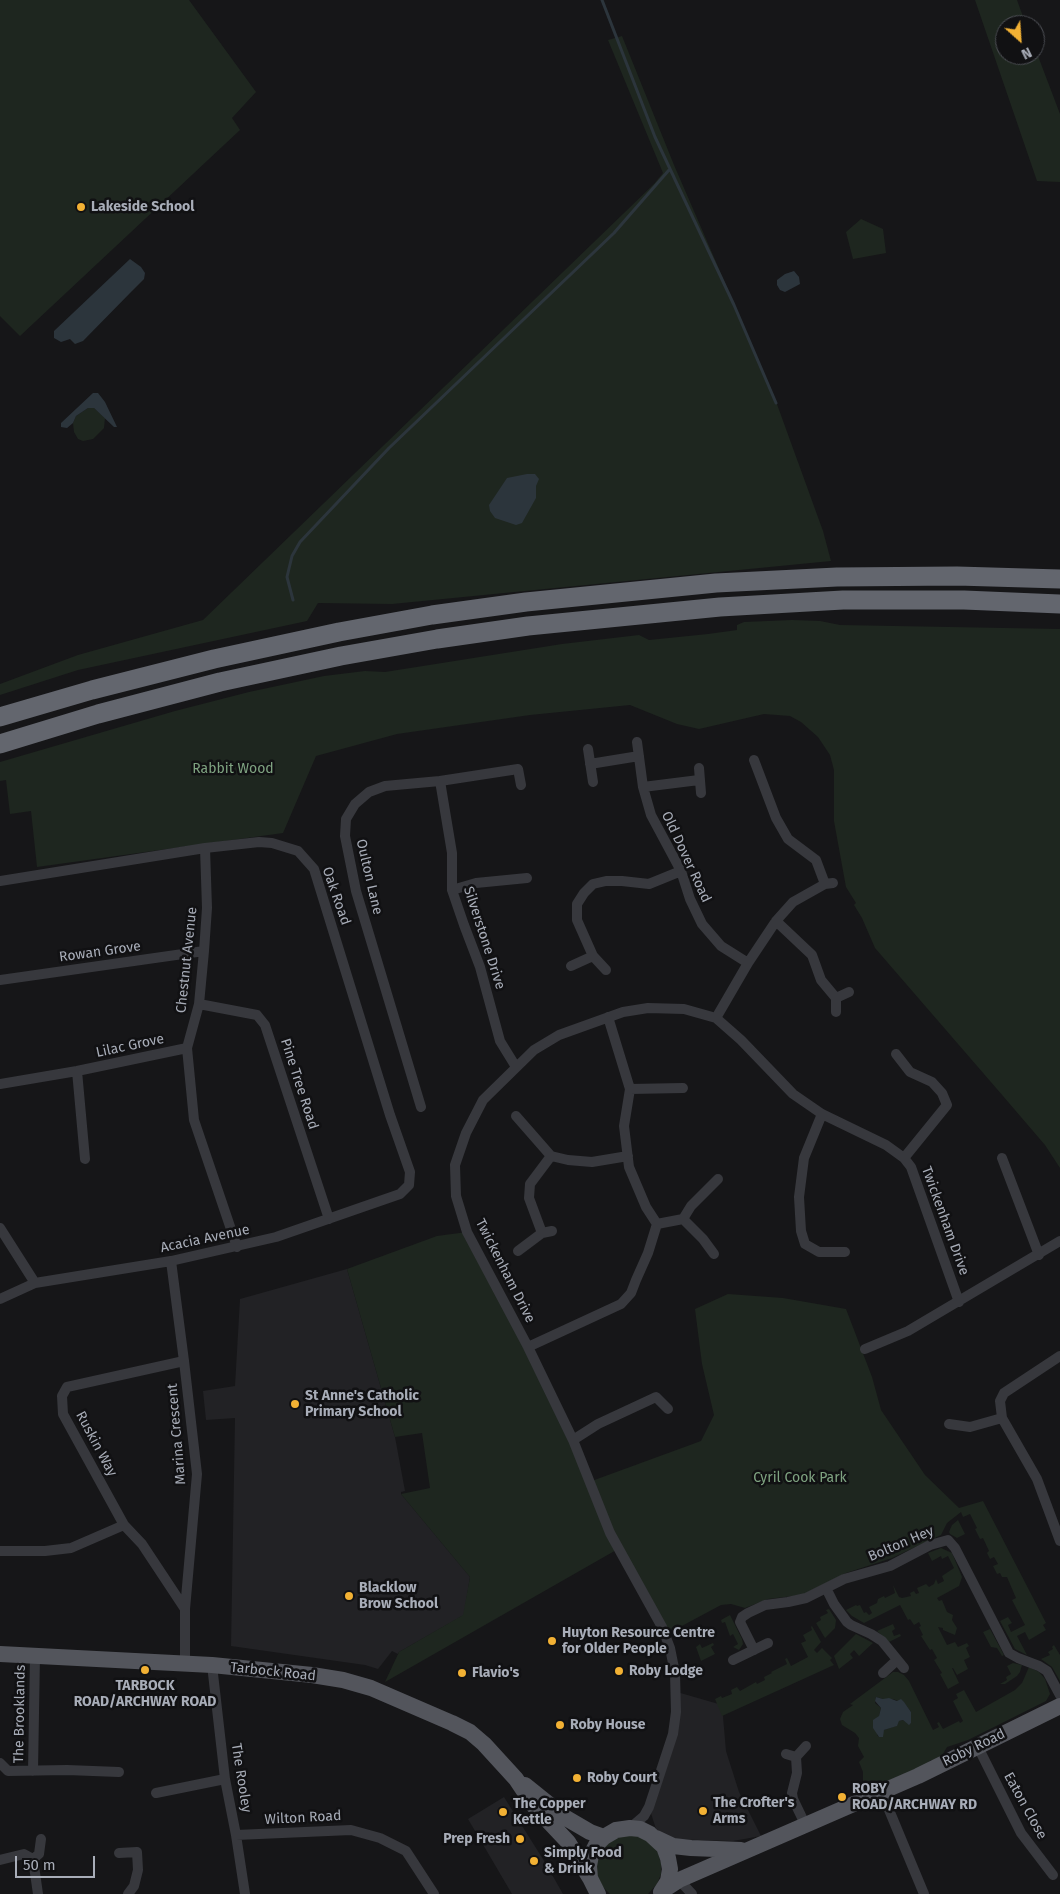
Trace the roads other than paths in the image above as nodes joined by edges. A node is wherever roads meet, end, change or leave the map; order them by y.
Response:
1 (1060, 579) edge
2 (1060, 604) edge
3 (0, 717) edge
4 (637, 742) dead end
5 (0, 744) edge
6 (588, 749) dead end
7 (639, 756) junction
8 (754, 760) dead end
9 (590, 764) junction
10 (699, 768) dead end
11 (699, 780) junction
12 (440, 781) junction
13 (594, 782) dead end
14 (521, 785) dead end
15 (644, 786) junction
16 (701, 793) dead end
17 (205, 848) junction
18 (680, 872) junction
19 (527, 878) dead end
20 (0, 881) edge
21 (452, 890) junction
22 (776, 921) junction
23 (204, 952) junction
24 (593, 956) junction
25 (748, 963) junction
26 (571, 966) dead end
27 (606, 970) dead end
28 (0, 980) edge
29 (849, 992) dead end
30 (836, 998) junction
31 (199, 1004) junction
32 (836, 1012) dead end
33 (608, 1018) junction
34 (716, 1018) junction
35 (187, 1048) junction
36 (896, 1054) dead end
37 (516, 1067) junction
38 (77, 1071) junction
39 (0, 1084) edge
40 (683, 1088) dead end
41 (630, 1089) junction
42 (421, 1107) dead end
43 (822, 1114) junction
44 (516, 1116) dead end
45 (551, 1156) junction
46 (628, 1156) junction
47 (904, 1158) junction
48 (1002, 1158) dead end
49 (85, 1160) dead end
50 (718, 1180) dead end
51 (410, 1185) joint
52 (329, 1219) junction
53 (683, 1219) junction
54 (657, 1224) junction
55 (0, 1228) edge
56 (1060, 1242) edge
57 (237, 1247) junction
58 (518, 1251) dead end
59 (846, 1252) dead end
60 (714, 1254) dead end
61 (1039, 1254) junction
62 (171, 1261) junction
63 (35, 1284) junction
64 (0, 1299) edge
65 (959, 1302) junction
66 (528, 1347) junction
67 (865, 1349) dead end
68 (1060, 1356) edge
69 (184, 1361) junction
70 (668, 1409) dead end
71 (1002, 1418) junction
72 (949, 1424) dead end
73 (573, 1440) junction
74 (124, 1525) junction
75 (1060, 1541) edge
76 (0, 1551) edge
77 (826, 1588) junction
78 (185, 1609) junction
79 (768, 1643) dead end
80 (754, 1650) junction
81 (0, 1654) edge
82 (35, 1656) junction
83 (733, 1660) dead end
84 (185, 1664) junction
85 (212, 1666) junction
86 (882, 1673) dead end
87 (1060, 1695) edge
88 (1060, 1706) edge
89 (806, 1746) dead end
90 (978, 1747) junction
91 (0, 1763) edge
92 (33, 1772) junction
93 (119, 1772) dead end
94 (225, 1779) junction
95 (516, 1779) junction
96 (156, 1793) dead end
97 (882, 1793) junction
98 (649, 1807) junction
99 (806, 1826) junction
100 (630, 1828) junction
101 (236, 1835) junction
102 (653, 1836) junction
103 (604, 1837) junction
104 (41, 1839) dead end
105 (751, 1850) junction
106 (119, 1853) dead end
107 (33, 1859) junction
108 (0, 1860) edge
109 (1053, 1875) dead end
110 (590, 1878) junction
111 (679, 1880) junction
112 (661, 1892) edge
113 (38, 1894) edge
114 (128, 1894) edge
115 (245, 1894) edge
116 (434, 1894) edge
117 (598, 1894) edge
118 (692, 1894) edge
119 (924, 1894) edge

1 - 3 highway
2 - 5 highway
4 - 7 street, Old Dover Road
6 - 9 street
7 - 9 street
7 - 15 street, Old Dover Road
8 - 22 street
9 - 13 street
10 - 11 street
11 - 15 street
11 - 16 street
12 - 14 street, Oulton Lane
12 - 21 street, Silverstone Drive
12 - 42 street, Oulton Lane
15 - 18 street, Old Dover Road
17 - 20 street, Oak Road
17 - 23 street, Chestnut Avenue
17 - 51 street, Oak Road
18 - 24 street
18 - 25 street, Old Dover Road
19 - 21 street
21 - 37 street, Silverstone Drive
22 - 25 street
22 - 30 street
23 - 28 street, Rowan Grove
23 - 31 street, Chestnut Avenue
24 - 26 street
24 - 27 street
25 - 34 street
29 - 30 street
30 - 32 street
31 - 35 street, Chestnut Avenue
31 - 52 street, Pine Tree Road
33 - 34 street, Twickenham Drive
33 - 37 street, Twickenham Drive
33 - 41 street
34 - 43 street, Twickenham Drive
35 - 38 street, Lilac Grove
35 - 57 street, Chestnut Avenue
36 - 47 street
37 - 66 street, Twickenham Drive
38 - 39 street, Lilac Grove
38 - 49 street
40 - 41 street
41 - 46 street
43 - 47 street, Twickenham Drive
43 - 59 street
44 - 45 street
45 - 46 street
45 - 58 street
46 - 54 street
47 - 65 street, Twickenham Drive
48 - 61 street
50 - 53 street
51 - 52 street, Acacia Avenue
52 - 57 street, Acacia Avenue
53 - 54 street
53 - 60 street
54 - 66 street
55 - 63 street
56 - 61 street
57 - 62 street, Acacia Avenue
61 - 65 street
62 - 63 street, Acacia Avenue
62 - 69 street, Marina Crescent
63 - 64 street, Acacia Avenue
65 - 67 street
66 - 73 street, Twickenham Drive
68 - 71 street
69 - 74 street, Ruskin Way
69 - 78 street, Marina Crescent
70 - 73 street
71 - 72 street
71 - 75 street
73 - 98 street, Twickenham Drive
74 - 76 street
74 - 78 street, Ruskin Way
77 - 80 street, Bolton Hey
77 - 86 street
77 - 87 street, Bolton Hey
78 - 84 street, Marina Crescent
79 - 80 street
80 - 83 street
81 - 82 main road, Tarbock Road
82 - 84 main road, Tarbock Road
82 - 92 street, The Brooklands
84 - 85 main road, Tarbock Road
85 - 94 street, The Rooley
85 - 95 main road, Tarbock Road
88 - 90 main road, Roby Road
89 - 99 street
90 - 97 main road, Roby Road
90 - 109 street, Eaton Close
91 - 92 street, The Brooklands
92 - 93 street, The Brooklands
94 - 96 street
94 - 101 street, The Rooley
95 - 103 main road, Tarbock Road
95 - 110 main road, Tarbock Road
97 - 99 main road, Roby Road
97 - 119 street
98 - 100 street, Twickenham Drive
98 - 102 street, Twickenham Drive
99 - 105 main road, Roby Road
100 - 102 main road, Roby Road
100 - 103 main road
101 - 115 street, The Rooley
101 - 116 street, Wilton Road
102 - 105 main road, Roby Road
102 - 112 main road
103 - 110 main road
104 - 107 street
105 - 111 main road, Roby Road
106 - 114 street
107 - 108 street
107 - 113 street
110 - 117 main road, Tarbock Road
111 - 112 main road, Roby Road
111 - 118 street

